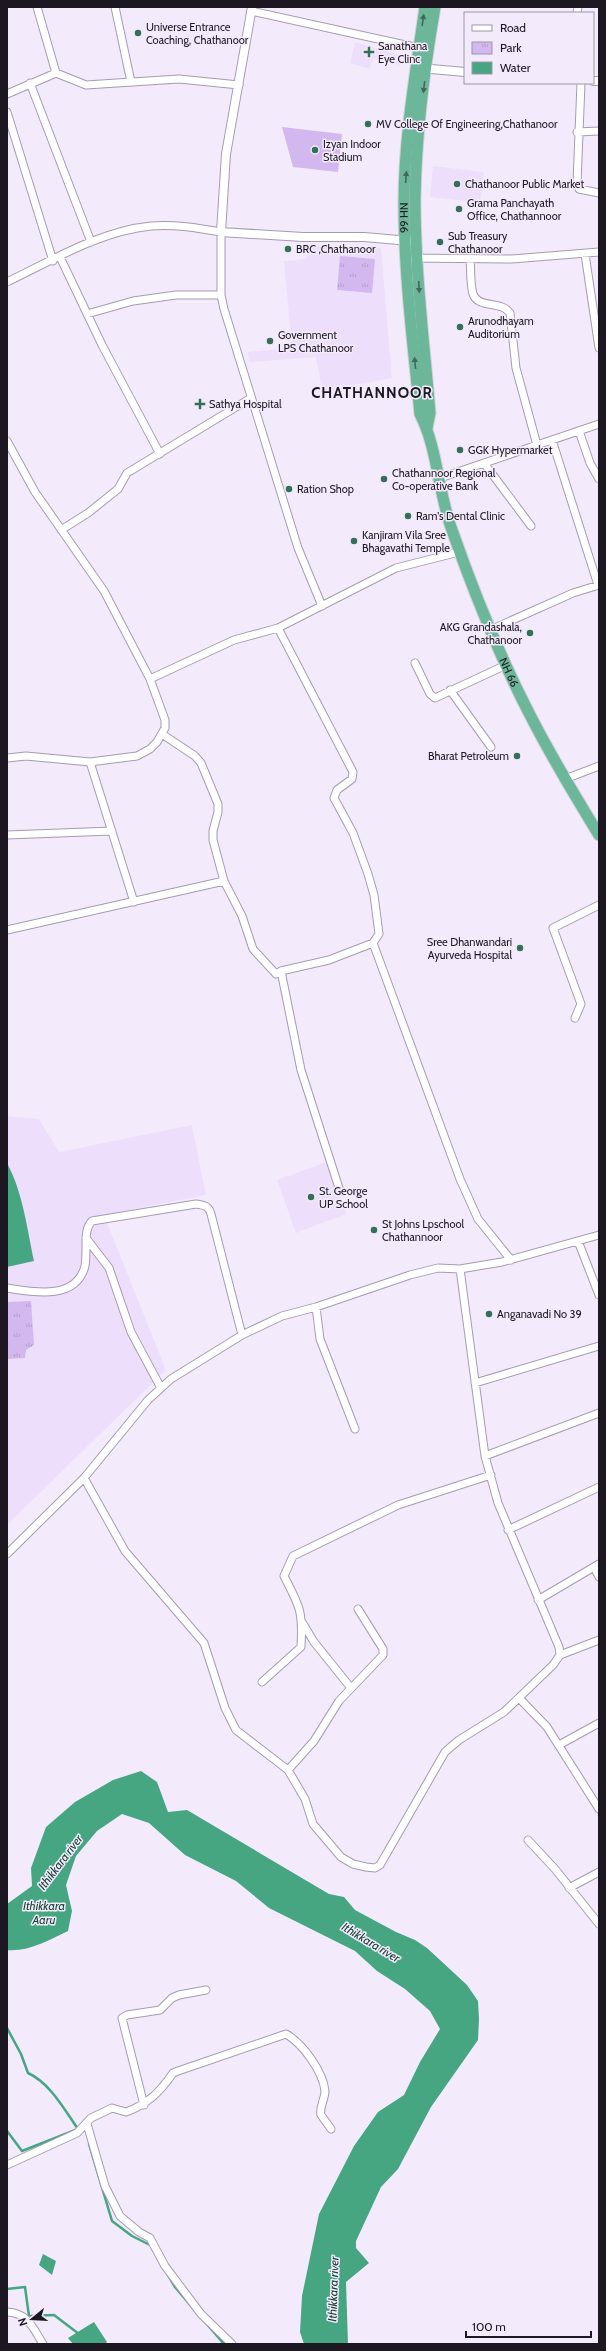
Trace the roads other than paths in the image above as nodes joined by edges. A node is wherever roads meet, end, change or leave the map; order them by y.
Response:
1 (37, 7) edge
2 (115, 7) edge
3 (425, 7) edge
4 (435, 7) edge
5 (252, 9) edge
6 (419, 48) junction
7 (421, 68) junction
8 (56, 72) junction
9 (464, 72) edge
10 (131, 82) junction
11 (30, 83) junction
12 (581, 84) edge
13 (239, 85) junction
14 (7, 94) edge
15 (7, 112) edge
16 (599, 131) edge
17 (577, 132) junction
18 (599, 193) edge
19 (221, 232) junction
20 (405, 240) junction
21 (417, 241) junction
22 (92, 242) junction
23 (599, 252) edge
24 (585, 254) junction
25 (60, 257) junction
26 (406, 258) junction
27 (418, 258) junction
28 (470, 259) junction
29 (52, 261) junction
30 (7, 282) edge
31 (221, 295) junction
32 (87, 314) junction
33 (599, 348) edge
34 (251, 398) junction
35 (598, 424) edge
36 (427, 428) junction
37 (579, 431) junction
38 (552, 440) junction
39 (7, 441) edge
40 (537, 445) junction
41 (160, 454) junction
42 (484, 463) junction
43 (437, 479) junction
44 (599, 479) edge
45 (531, 526) dead end
46 (61, 530) junction
47 (460, 552) junction
48 (599, 585) edge
49 (322, 606) junction
50 (278, 628) junction
51 (490, 630) junction
52 (415, 663) dead end
53 (506, 665) junction
54 (150, 679) junction
55 (450, 690) junction
56 (162, 734) junction
57 (491, 747) dead end
58 (7, 758) edge
59 (90, 762) junction
60 (599, 766) edge
61 (565, 779) junction
62 (596, 823) edge
63 (112, 831) junction
64 (7, 835) edge
65 (599, 836) edge
66 (224, 881) junction
67 (134, 902) junction
68 (599, 905) edge
69 (7, 930) edge
70 (373, 944) junction
71 (281, 971) junction
72 (575, 1018) dead end
73 (338, 1188) dead end
74 (599, 1235) edge
75 (86, 1238) junction
76 (578, 1240) junction
77 (511, 1260) junction
78 (460, 1269) junction
79 (7, 1288) edge
80 (599, 1295) edge
81 (316, 1307) junction
82 (242, 1335) junction
83 (599, 1346) edge
84 (475, 1383) junction
85 (161, 1388) junction
86 (599, 1413) edge
87 (355, 1429) dead end
88 (485, 1456) junction
89 (491, 1475) junction
90 (84, 1478) junction
91 (599, 1487) edge
92 (508, 1530) junction
93 (7, 1554) edge
94 (596, 1565) edge
95 (599, 1577) edge
96 (538, 1600) junction
97 (358, 1609) dead end
98 (302, 1622) junction
99 (599, 1640) edge
100 (560, 1655) junction
101 (262, 1682) dead end
102 (351, 1688) junction
103 (519, 1698) junction
104 (599, 1723) edge
105 (559, 1745) junction
106 (288, 1770) junction
107 (599, 1809) edge
108 (528, 1840) dead end
109 (599, 1872) edge
110 (569, 1888) junction
111 (599, 1924) edge
112 (206, 1990) dead end
113 (144, 2105) junction
114 (87, 2124) junction
115 (331, 2129) dead end
116 (7, 2165) edge
117 (7, 2312) edge
118 (43, 2344) edge
119 (232, 2344) edge

1 - 8 street
2 - 10 street
6 -> 3 highway, NH 66
4 - 7 highway, NH 66
5 - 6 street
5 - 13 street
6 - 7 highway, NH 66
7 - 9 street
20 -> 7 highway, NH 66
7 -> 21 highway, NH 66
8 - 10 street
8 - 11 street
10 - 13 street
11 - 14 street
11 - 22 street
12 - 17 street
13 - 19 street
15 - 29 street
16 - 17 street
17 - 18 street
19 - 20 street
19 - 22 street
19 - 31 street
20 - 21 street
20 - 26 highway, NH 66
21 - 27 highway, NH 66
22 - 25 street
23 - 24 street
24 - 28 street
24 - 33 street
25 - 29 street
25 - 32 street
26 - 27 street
36 -> 26 highway, NH 66
27 - 28 street
27 -> 36 highway, NH 66
28 - 40 street
29 - 30 street
31 - 32 street
31 - 34 street
32 - 41 street
34 - 41 street
34 - 49 street
35 - 37 street
36 - 43 highway, NH 66
37 - 38 street
37 - 44 street
38 - 40 street
38 - 48 street
39 - 46 street
40 - 42 street
41 - 46 street
42 - 43 street
42 - 45 street
43 - 47 highway, NH 66
46 - 54 street
47 - 49 street
47 - 51 highway, NH 66
48 - 51 street
49 - 50 street
50 - 54 street
50 - 70 street
51 - 53 highway, NH 66
52 - 55 street
53 - 55 street
53 - 61 highway, NH 66
54 - 56 street
55 - 57 street
56 - 59 street
56 - 66 street
58 - 59 street
59 - 63 street
60 - 61 street
61 - 62 highway, NH 66
62 - 65 highway, NH 66
63 - 64 street
63 - 67 street
66 - 67 street
66 - 71 street
67 - 69 street
68 - 72 street
70 - 71 street
70 - 77 street
71 - 73 street
74 - 76 street
75 - 79 street
75 - 82 street
75 - 85 street
76 - 77 street
76 - 80 street
77 - 78 street
78 - 81 street
78 - 84 street
81 - 82 street
81 - 87 street
82 - 85 street
83 - 84 street
84 - 88 street
85 - 90 street
86 - 88 street
88 - 89 street
89 - 92 street
89 - 98 street
90 - 93 street
90 - 106 street
91 - 92 street
92 - 96 street
94 - 95 street
94 - 96 street
96 - 100 street
97 - 102 street
98 - 101 street
98 - 102 street
99 - 100 street
100 - 103 street
102 - 106 street
103 - 105 street
103 - 106 street
104 - 105 street
105 - 107 street
108 - 110 street
109 - 110 street
110 - 111 street
112 - 113 street
113 - 114 street
113 - 115 street
114 - 116 street
114 - 119 street
117 - 118 street

